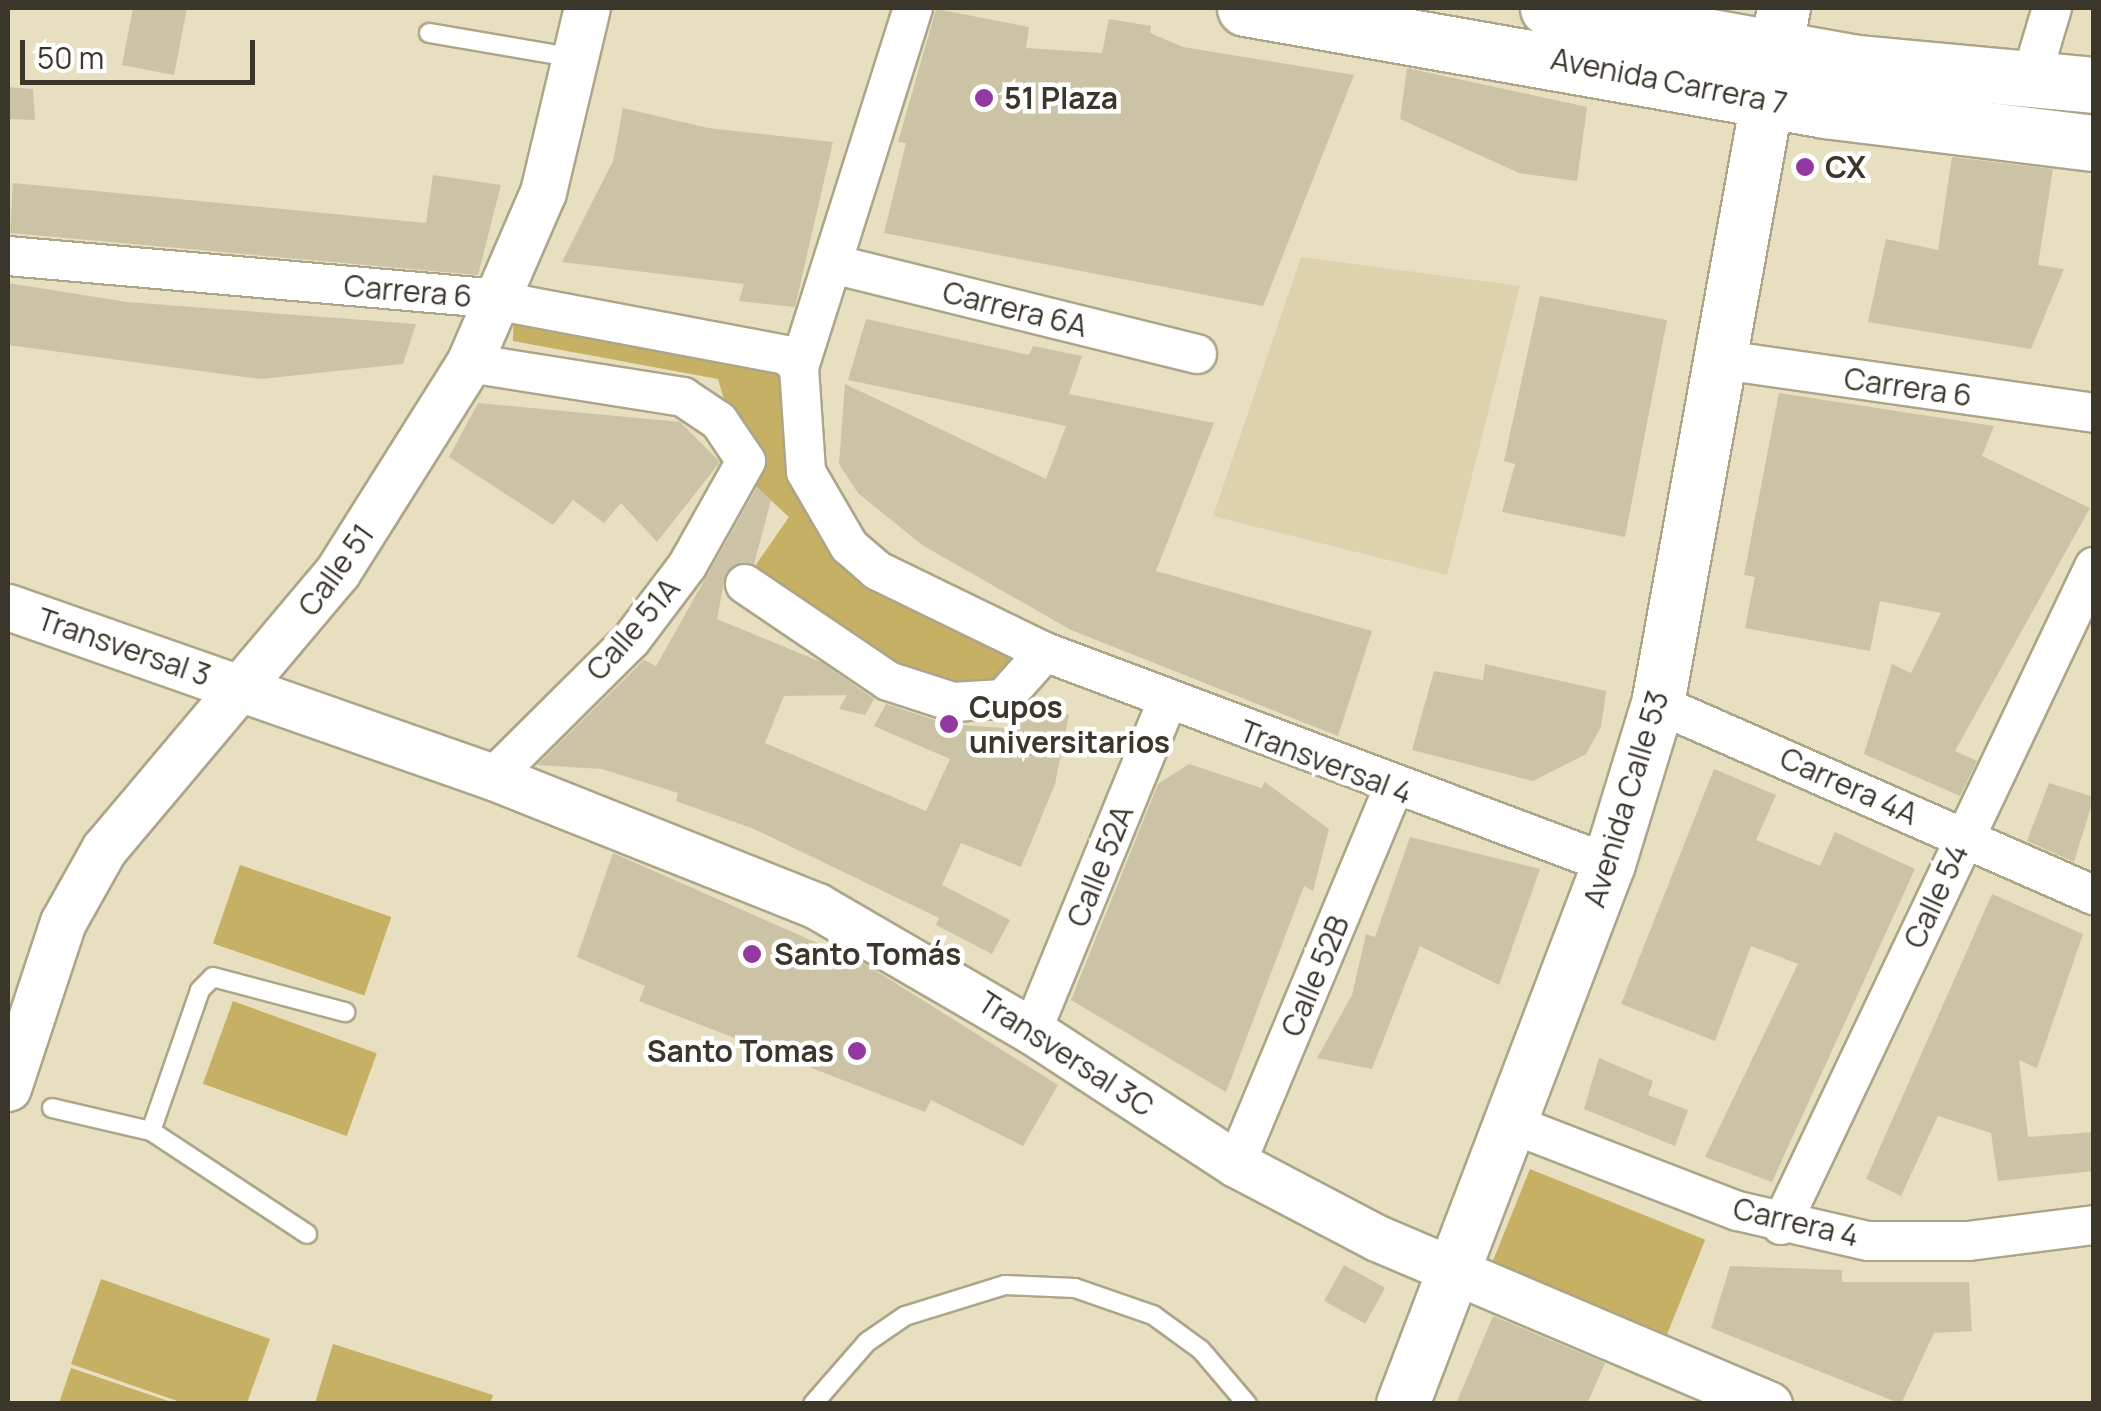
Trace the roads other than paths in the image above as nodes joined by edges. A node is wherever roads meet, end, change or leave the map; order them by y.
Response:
1 (588, 8) edge
2 (913, 8) edge
3 (1245, 8) edge
4 (1548, 8) edge
5 (2052, 8) edge
6 (429, 33) dead end
7 (1756, 50) edge
8 (577, 58) junction
9 (2031, 78) junction
10 (2094, 85) edge
11 (2094, 142) edge
12 (8, 256) edge
13 (832, 264) junction
14 (501, 300) junction
15 (1197, 354) dead end
16 (1723, 360) junction
17 (469, 363) junction
18 (799, 368) junction
19 (2094, 413) edge
20 (2094, 567) edge
21 (746, 584) dead end
22 (8, 606) edge
23 (2077, 640) edge
24 (1045, 652) junction
25 (240, 687) junction
26 (1168, 702) junction
27 (1658, 704) junction
28 (494, 777) junction
29 (1393, 788) junction
30 (1964, 836) junction
31 (1609, 864) junction
32 (2094, 895) edge
33 (345, 1012) dead end
34 (1032, 1030) junction
35 (8, 1088) edge
36 (52, 1108) dead end
37 (1512, 1124) junction
38 (151, 1131) junction
39 (1236, 1164) junction
40 (1781, 1225) junction
41 (2094, 1225) edge
42 (307, 1234) dead end
43 (1454, 1275) junction
44 (813, 1404) edge
45 (1246, 1404) edge
46 (1402, 1404) edge
47 (1769, 1404) edge

1 - 8 street, Calle 51
2 - 13 street
3 - 7 main road, Avenida Carrera 7
4 - 7 main road, Avenida Carrera 7
5 - 9 street
6 - 8 lane
7 - 9 main road, Avenida Carrera 7
7 - 11 main road, Avenida Carrera 7
7 - 16 main road, Avenida Calle 53
8 - 14 street, Calle 51
9 - 10 main road, Avenida Carrera 7
12 - 14 street, Carrera 6
13 - 15 street, Carrera 6A
13 - 18 street
14 - 17 street, Calle 51
14 - 18 street, Carrera 6
16 - 19 street, Carrera 6
16 - 27 main road, Avenida Calle 53
17 - 25 street, Calle 51
17 - 28 street, Calle 51A
18 - 24 street, Transversal 4
20 - 23 street, Calle 54
21 - 24 street
22 - 25 street, Transversal 3
23 - 30 street, Calle 54
24 - 26 street, Transversal 4
25 - 28 street, Transversal 3C
25 - 35 street, Calle 51
26 - 29 street, Transversal 4
26 - 34 street, Calle 52A
27 - 30 street, Carrera 4A
27 - 31 main road, Avenida Calle 53
28 - 34 street, Transversal 3C
29 - 31 street, Transversal 4
29 - 39 street, Calle 52B
30 - 32 street, Carrera 4A
30 - 40 street, Calle 54
31 - 37 main road, Avenida Calle 53
33 - 38 lane
34 - 39 street, Transversal 3C
36 - 38 lane
37 - 40 street, Carrera 4
37 - 43 main road, Avenida Calle 53
38 - 42 lane
39 - 43 street, Transversal 3C
40 - 41 street, Carrera 4
43 - 46 main road, Avenida Calle 53
43 - 47 street, Transversal 3C
44 - 45 lane

